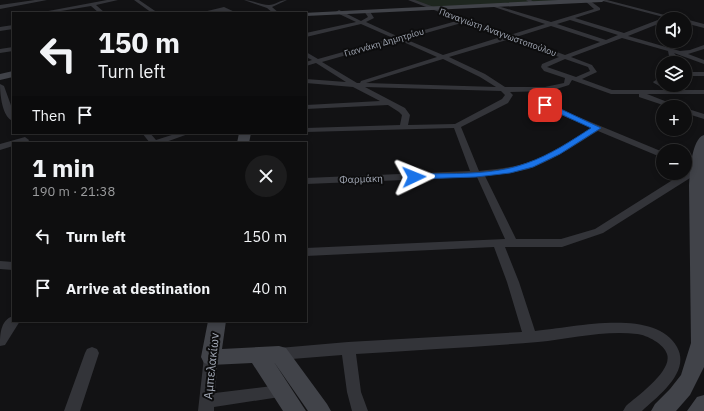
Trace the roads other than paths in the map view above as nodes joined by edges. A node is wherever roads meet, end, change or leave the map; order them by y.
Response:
1 (45, 0) edge
2 (116, 0) edge
3 (136, 0) edge
4 (246, 0) edge
5 (285, 0) edge
6 (410, 0) edge
7 (601, 0) edge
8 (34, 1) edge
9 (587, 1) edge
10 (530, 2) edge
11 (92, 4) junction
12 (493, 5) junction
13 (0, 7) edge
14 (270, 7) junction
15 (432, 8) junction
16 (367, 11) junction
17 (47, 12) edge
18 (101, 12) edge
19 (154, 12) edge
20 (208, 12) edge
21 (232, 12) edge
22 (274, 12) edge
23 (339, 12) junction
24 (307, 14) edge
25 (656, 14) edge
26 (570, 18) junction
27 (463, 21) junction
28 (360, 23) junction
29 (656, 23) edge
30 (692, 23) edge
31 (552, 24) junction
32 (704, 26) edge
33 (12, 27) edge
34 (0, 29) edge
35 (307, 35) edge
36 (624, 36) junction
37 (510, 38) junction
38 (398, 39) junction
39 (607, 42) junction
40 (704, 46) edge
41 (12, 48) edge
42 (0, 51) edge
43 (671, 51) junction
44 (680, 53) junction
45 (307, 55) edge
46 (672, 56) edge
47 (441, 57) junction
48 (564, 57) junction
49 (316, 62) junction
50 (704, 62) edge
51 (307, 64) edge
52 (12, 74) edge
53 (692, 74) edge
54 (704, 74) edge
55 (0, 77) edge
56 (569, 77) junction
57 (577, 79) junction
58 (307, 81) edge
59 (656, 82) edge
60 (355, 85) junction
61 (0, 86) edge
62 (506, 90) junction
63 (650, 92) junction
64 (656, 92) edge
65 (692, 92) edge
66 (704, 92) edge
67 (637, 93) junction
68 (656, 100) edge
69 (391, 103) junction
70 (6, 105) edge
71 (545, 105) dead end
72 (307, 107) edge
73 (692, 113) edge
74 (12, 117) edge
75 (704, 117) edge
76 (457, 126) junction
77 (404, 127) junction
78 (597, 128) junction
79 (307, 130) edge
80 (147, 134) edge
81 (184, 134) edge
82 (153, 142) edge
83 (157, 142) edge
84 (12, 143) edge
85 (704, 143) edge
86 (0, 147) edge
87 (656, 152) edge
88 (695, 168) edge
89 (478, 174) junction
90 (307, 181) edge
91 (498, 243) junction
92 (513, 244) junction
93 (307, 252) edge
94 (0, 265) edge
95 (12, 266) edge
96 (13, 322) edge
97 (216, 322) edge
98 (530, 338) junction
99 (0, 341) edge
100 (348, 348) junction
101 (92, 353) dead end
102 (279, 354) junction
103 (257, 355) junction
104 (211, 357) junction
105 (281, 391) junction
106 (704, 404) edge
107 (207, 406) edge
108 (72, 411) edge
109 (295, 411) edge
110 (320, 411) edge
111 (360, 411) edge
112 (630, 411) edge
113 (662, 411) edge
114 (698, 411) edge

1 - 8 street
2 - 11 street
3 - 19 street
4 - 14 street
5 - 14 street
6 - 15 street, Παναγιώτη Αναγνωστοπούλου
7 - 9 street
7 - 25 street
8 - 13 street
8 - 17 street
9 - 10 street
9 - 26 street
10 - 12 street
11 - 17 street
11 - 18 street
12 - 15 street
12 - 31 street
14 - 22 street
15 - 16 street
15 - 27 street, Παναγιώτη Αναγνωστοπούλου
16 - 23 street
16 - 28 street
20 - 21 street
23 - 24 street
23 - 28 street
26 - 31 street
26 - 36 street
27 - 37 street, Παναγιώτη Αναγνωστοπούλου
27 - 38 street, Γιαννάκη Δημητρίου
28 - 35 street
28 - 38 street
29 - 36 street
30 - 32 street
31 - 37 street
31 - 39 street
33 - 34 street
36 - 39 street
36 - 43 street
37 - 47 street
37 - 48 street, Παναγιώτη Αναγνωστοπούλου
38 - 47 street
38 - 49 street, Γιαννάκη Δημητρίου
39 - 48 street
40 - 44 street
41 - 42 street
43 - 44 street
43 - 46 street
44 - 50 street
45 - 49 street
47 - 60 street
47 - 62 street
48 - 56 street
48 - 57 street, Παναγιώτη Αναγνωστοπούλου
49 - 51 street, Γιαννάκη Δημητρίου
49 - 60 street
52 - 55 street
53 - 54 street
56 - 57 street
56 - 62 street
57 - 67 street
58 - 60 street
59 - 63 street
60 - 62 street
60 - 69 street
61 - 70 street
62 - 76 street
63 - 64 street
63 - 67 street
65 - 66 street
67 - 68 street
69 - 72 street
69 - 77 street
70 - 74 street
71 - 78 street
73 - 75 street
76 - 77 street
76 - 89 street
77 - 79 street
78 - 87 street
78 - 89 street, Φαρμάκη
80 - 82 street
81 - 83 street
84 - 86 street
85 - 88 street
88 - 92 street
88 - 113 street
89 - 90 street, Φαρμάκη
89 - 92 street
91 - 92 street
91 - 93 street
91 - 98 street
94 - 95 street
96 - 99 street
97 - 104 street, Αμπελακίων
98 - 100 street
98 - 112 street
100 - 102 street
100 - 111 street
101 - 108 street
102 - 103 street
102 - 110 street
103 - 104 street
103 - 105 street
104 - 107 street, Αμπελακίων
105 - 107 street
105 - 109 street
106 - 114 street

